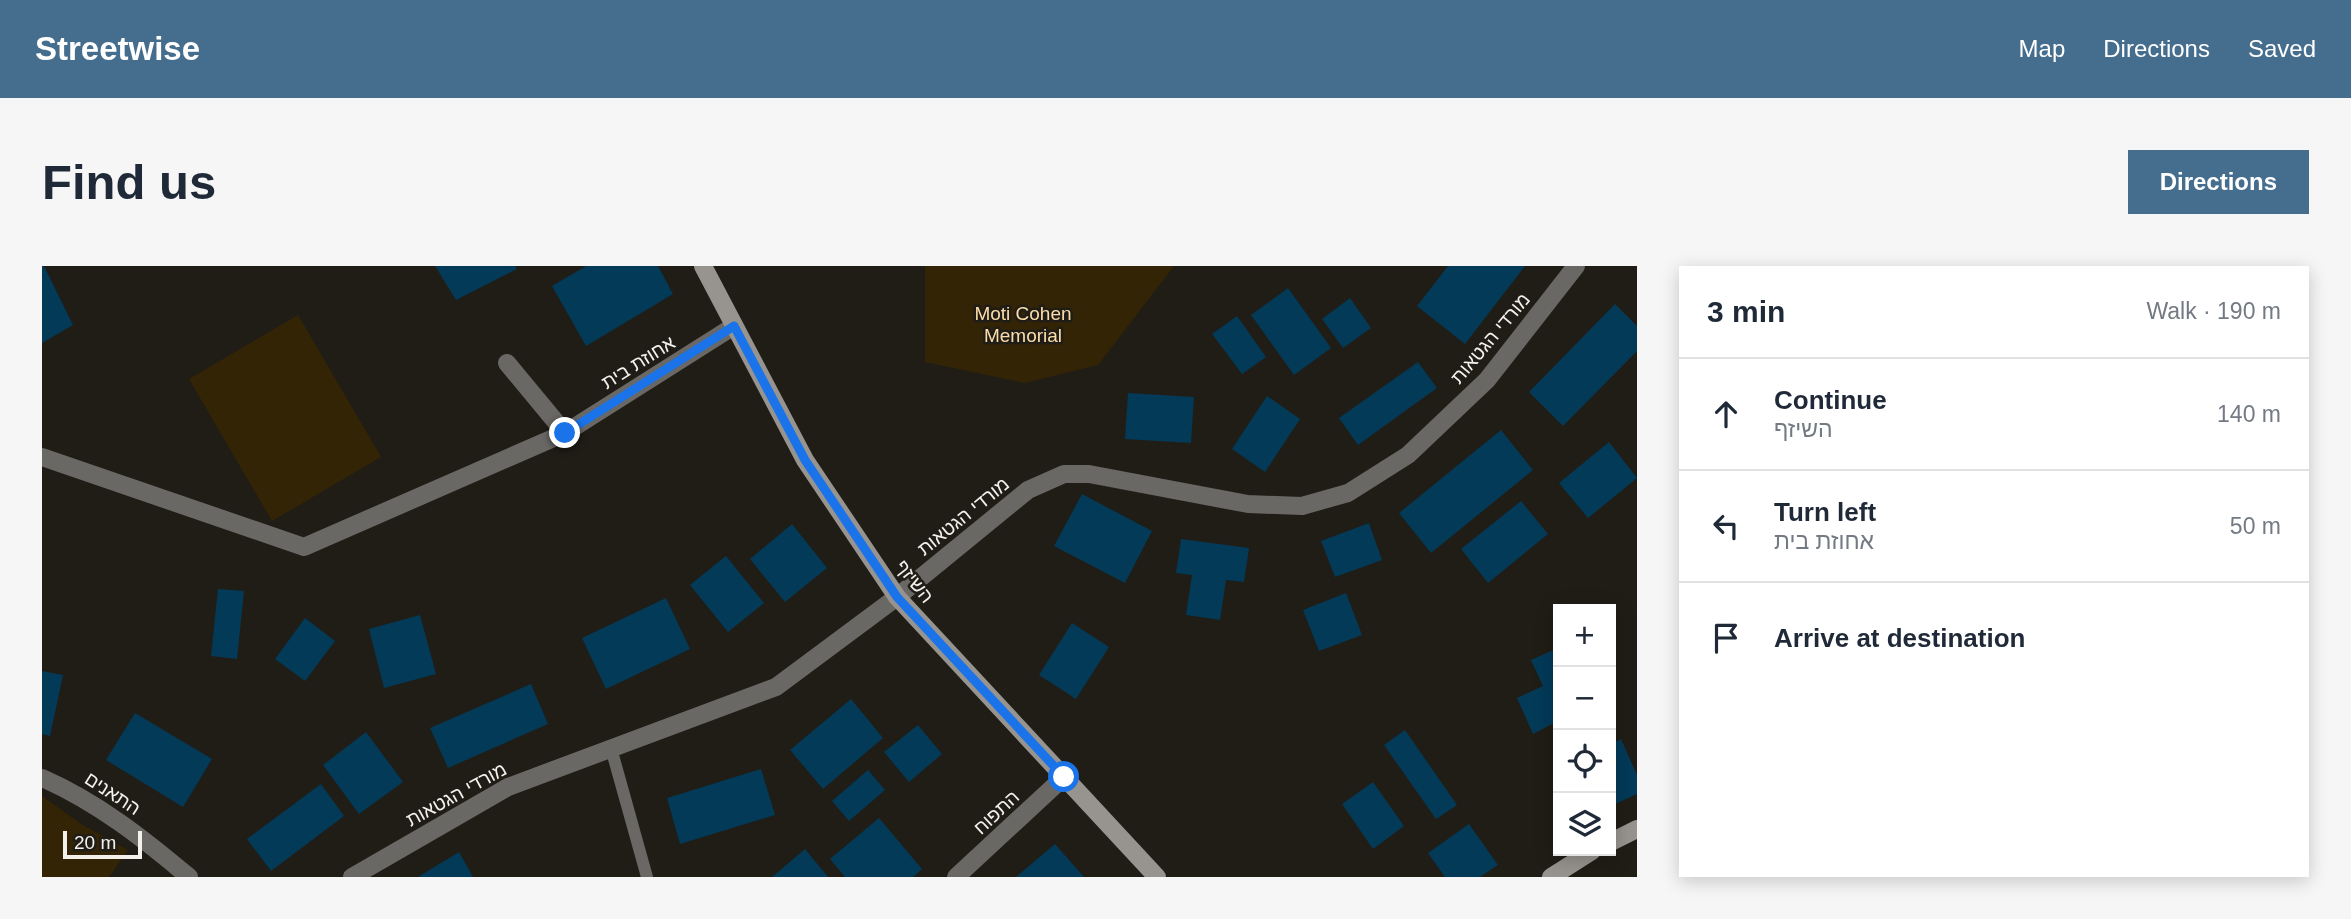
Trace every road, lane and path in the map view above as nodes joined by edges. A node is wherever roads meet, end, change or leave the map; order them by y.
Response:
1 (703, 266) edge
2 (1576, 266) edge
3 (734, 326) junction
4 (507, 363) dead end
5 (565, 433) junction
6 (42, 457) edge
7 (897, 597) junction
8 (611, 748) junction
9 (1064, 777) junction
10 (42, 778) edge
11 (1637, 829) edge
12 (1616, 840) edge
13 (1584, 856) edge
14 (189, 877) edge
15 (352, 877) edge
16 (647, 877) edge
17 (956, 877) edge
18 (1157, 877) edge
19 (1550, 877) edge

1 - 3 street, השיזף
2 - 7 street, מורדי הגטאות
3 - 5 street, אחוזת בית
3 - 7 street, השיזף
4 - 5 street
5 - 6 street, אחוזת בית
7 - 8 street, מורדי הגטאות
7 - 9 street, השיזף
8 - 15 street, מורדי הגטאות
8 - 16 lane
9 - 17 street, התפוח
9 - 18 street, השיזף
10 - 14 street, התאנים
11 - 12 street
13 - 19 street

